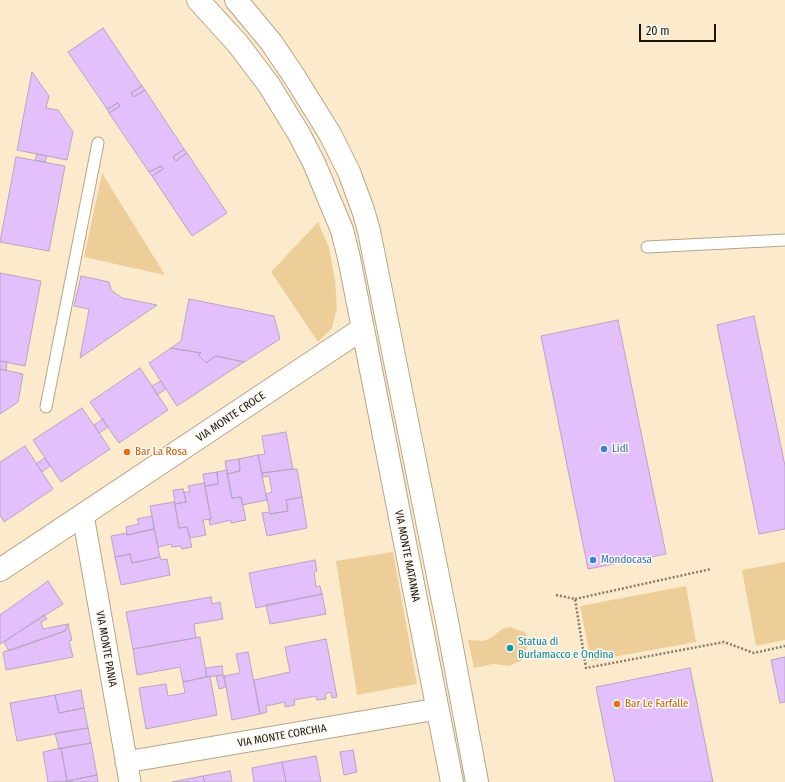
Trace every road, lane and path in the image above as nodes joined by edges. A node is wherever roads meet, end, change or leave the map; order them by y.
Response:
1 (198, 0) edge
2 (236, 0) edge
3 (98, 143) dead end
4 (785, 240) edge
5 (647, 247) dead end
6 (362, 330) junction
7 (46, 406) dead end
8 (83, 515) junction
9 (711, 569) dead end
10 (0, 570) edge
11 (556, 595) dead end
12 (575, 599) junction
13 (785, 646) edge
14 (437, 709) junction
15 (128, 772) edge
16 (452, 782) edge
17 (477, 782) edge

1 - 6 street, VIA MONTE MATANNA
2 - 17 street
3 - 7 lane
4 - 5 lane
6 - 8 street, VIA MONTE CROCE
6 - 14 street, VIA MONTE MATANNA
8 - 10 street, VIA MONTE CROCE
8 - 15 street, VIA MONTE PANIA
9 - 12 path
11 - 12 path
12 - 13 path
14 - 15 street, VIA MONTE CORCHIA
14 - 16 street, VIA MONTE MATANNA

